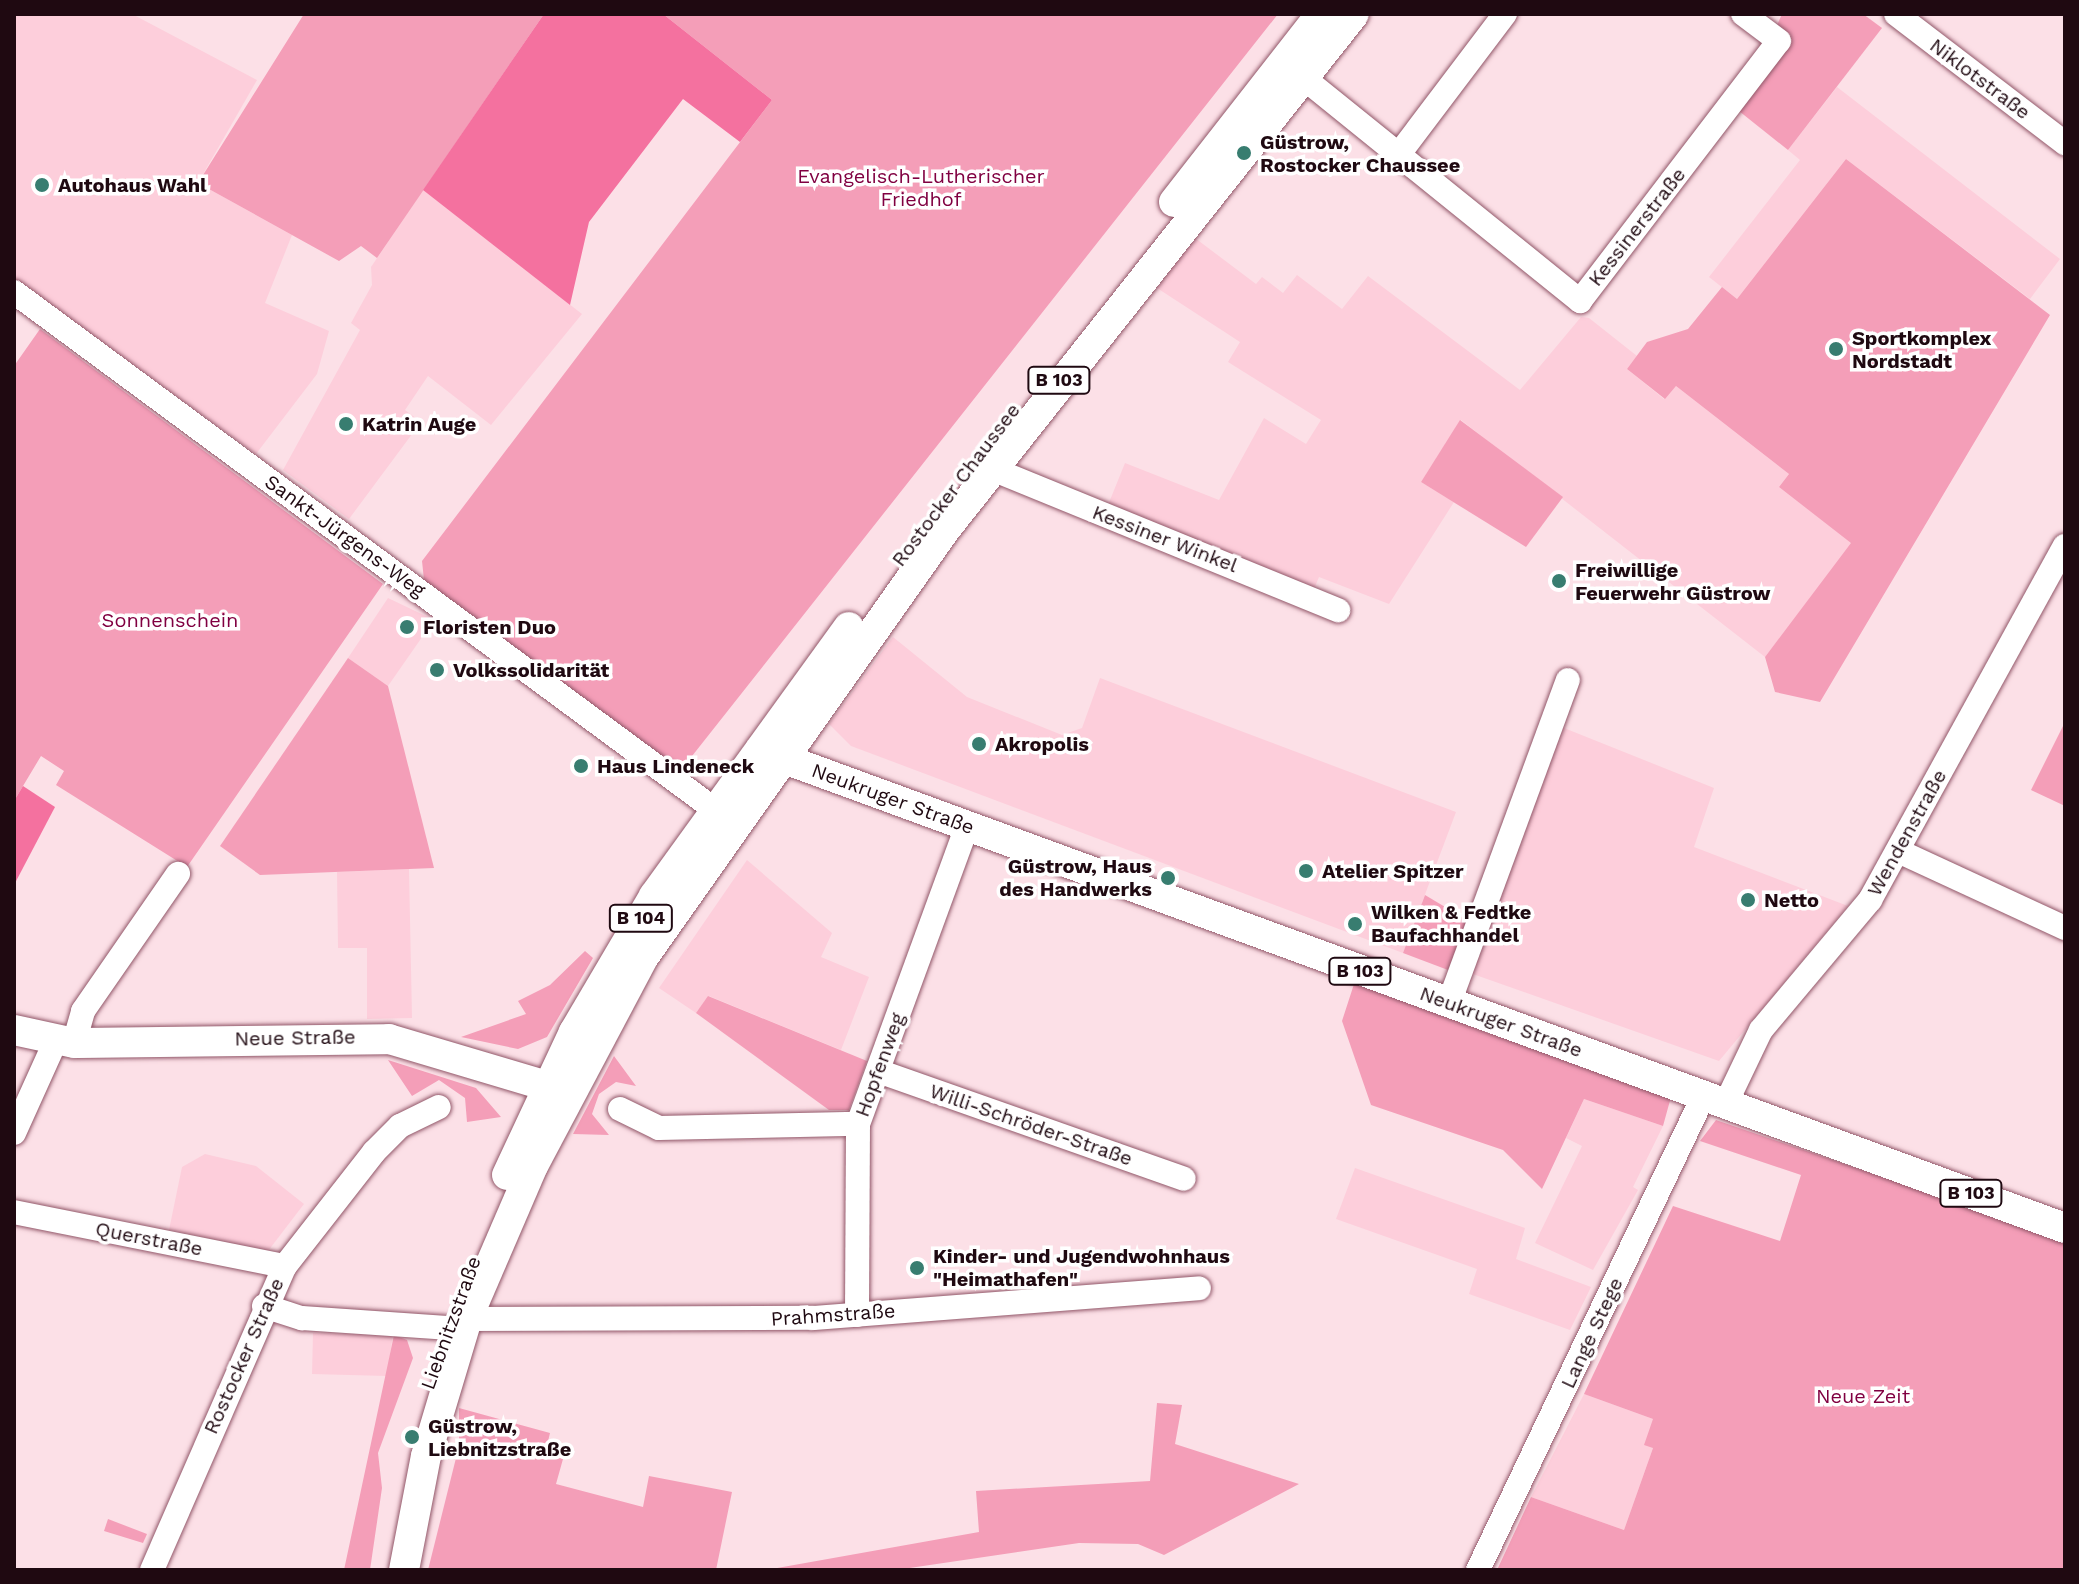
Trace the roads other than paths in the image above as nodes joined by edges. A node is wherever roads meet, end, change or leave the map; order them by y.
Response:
1 (1321, 14) edge
2 (1354, 14) edge
3 (1505, 14) edge
4 (1743, 14) edge
5 (1896, 14) edge
6 (1291, 67) junction
7 (2065, 143) edge
8 (1399, 154) junction
9 (14, 292) edge
10 (992, 469) junction
11 (2065, 546) edge
12 (1338, 610) dead end
13 (1568, 680) dead end
14 (767, 753) junction
15 (714, 809) junction
16 (967, 826) junction
17 (1898, 851) junction
18 (178, 874) dead end
19 (2065, 928) edge
20 (1449, 1003) junction
21 (14, 1030) edge
22 (65, 1042) junction
23 (878, 1071) junction
24 (558, 1089) junction
25 (1715, 1099) junction
26 (439, 1107) dead end
27 (620, 1109) dead end
28 (858, 1124) junction
29 (14, 1133) edge
30 (1184, 1179) dead end
31 (14, 1212) edge
32 (2065, 1228) edge
33 (285, 1266) junction
34 (1199, 1288) dead end
35 (264, 1306) junction
36 (857, 1315) junction
37 (457, 1323) junction
38 (152, 1570) edge
39 (387, 1570) edge
40 (404, 1570) edge
41 (1478, 1570) edge

1 - 6 main road, Rostocker Chaussee / B 103
2 - 6 main road, Rostocker Chaussee / B 103
3 - 8 street
4 - 8 street, Kessinerstraße
5 - 7 street, Niklotstraße
6 - 8 street, Kessinerstraße
6 - 10 main road, Rostocker Chaussee / B 103
6 - 14 main road, Rostocker Chaussee / B 103
9 - 15 street, Sankt-Jürgens-Weg
10 - 12 street, Kessiner Winkel
10 - 14 main road, Rostocker Chaussee / B 103
11 - 17 street, Wendenstraße
13 - 20 street
14 - 15 main road, Rostocker Chaussee / B 104
14 - 16 main road, Neukruger Straße / B 103
14 - 24 main road, B 104
15 - 24 main road, B 104
16 - 20 main road, Neukruger Straße / B 103
16 - 23 street, Hopfenweg
17 - 19 street
17 - 25 street, Wendenstraße
18 - 22 street
20 - 25 main road, Neukruger Straße / B 103
21 - 22 main road, Neue Straße
22 - 24 main road, Neue Straße
22 - 29 street
23 - 28 street, Hopfenweg
23 - 30 street, Willi-Schröder-Straße
24 - 37 main road, Liebnitzstraße / B 104
25 - 32 main road, Neukruger Straße / B 103
25 - 41 street, Lange Stege
26 - 33 street, Rostocker Straße
27 - 28 street
28 - 36 street, Hopfenweg
31 - 33 street, Querstraße
33 - 35 street, Rostocker Straße
34 - 36 street, Prahmstraße
35 - 37 street, Prahmstraße
35 - 38 street, Rostocker Straße
36 - 37 street, Prahmstraße
37 - 39 main road, Liebnitzstraße / B 104
37 - 40 main road, Liebnitzstraße / B 104

